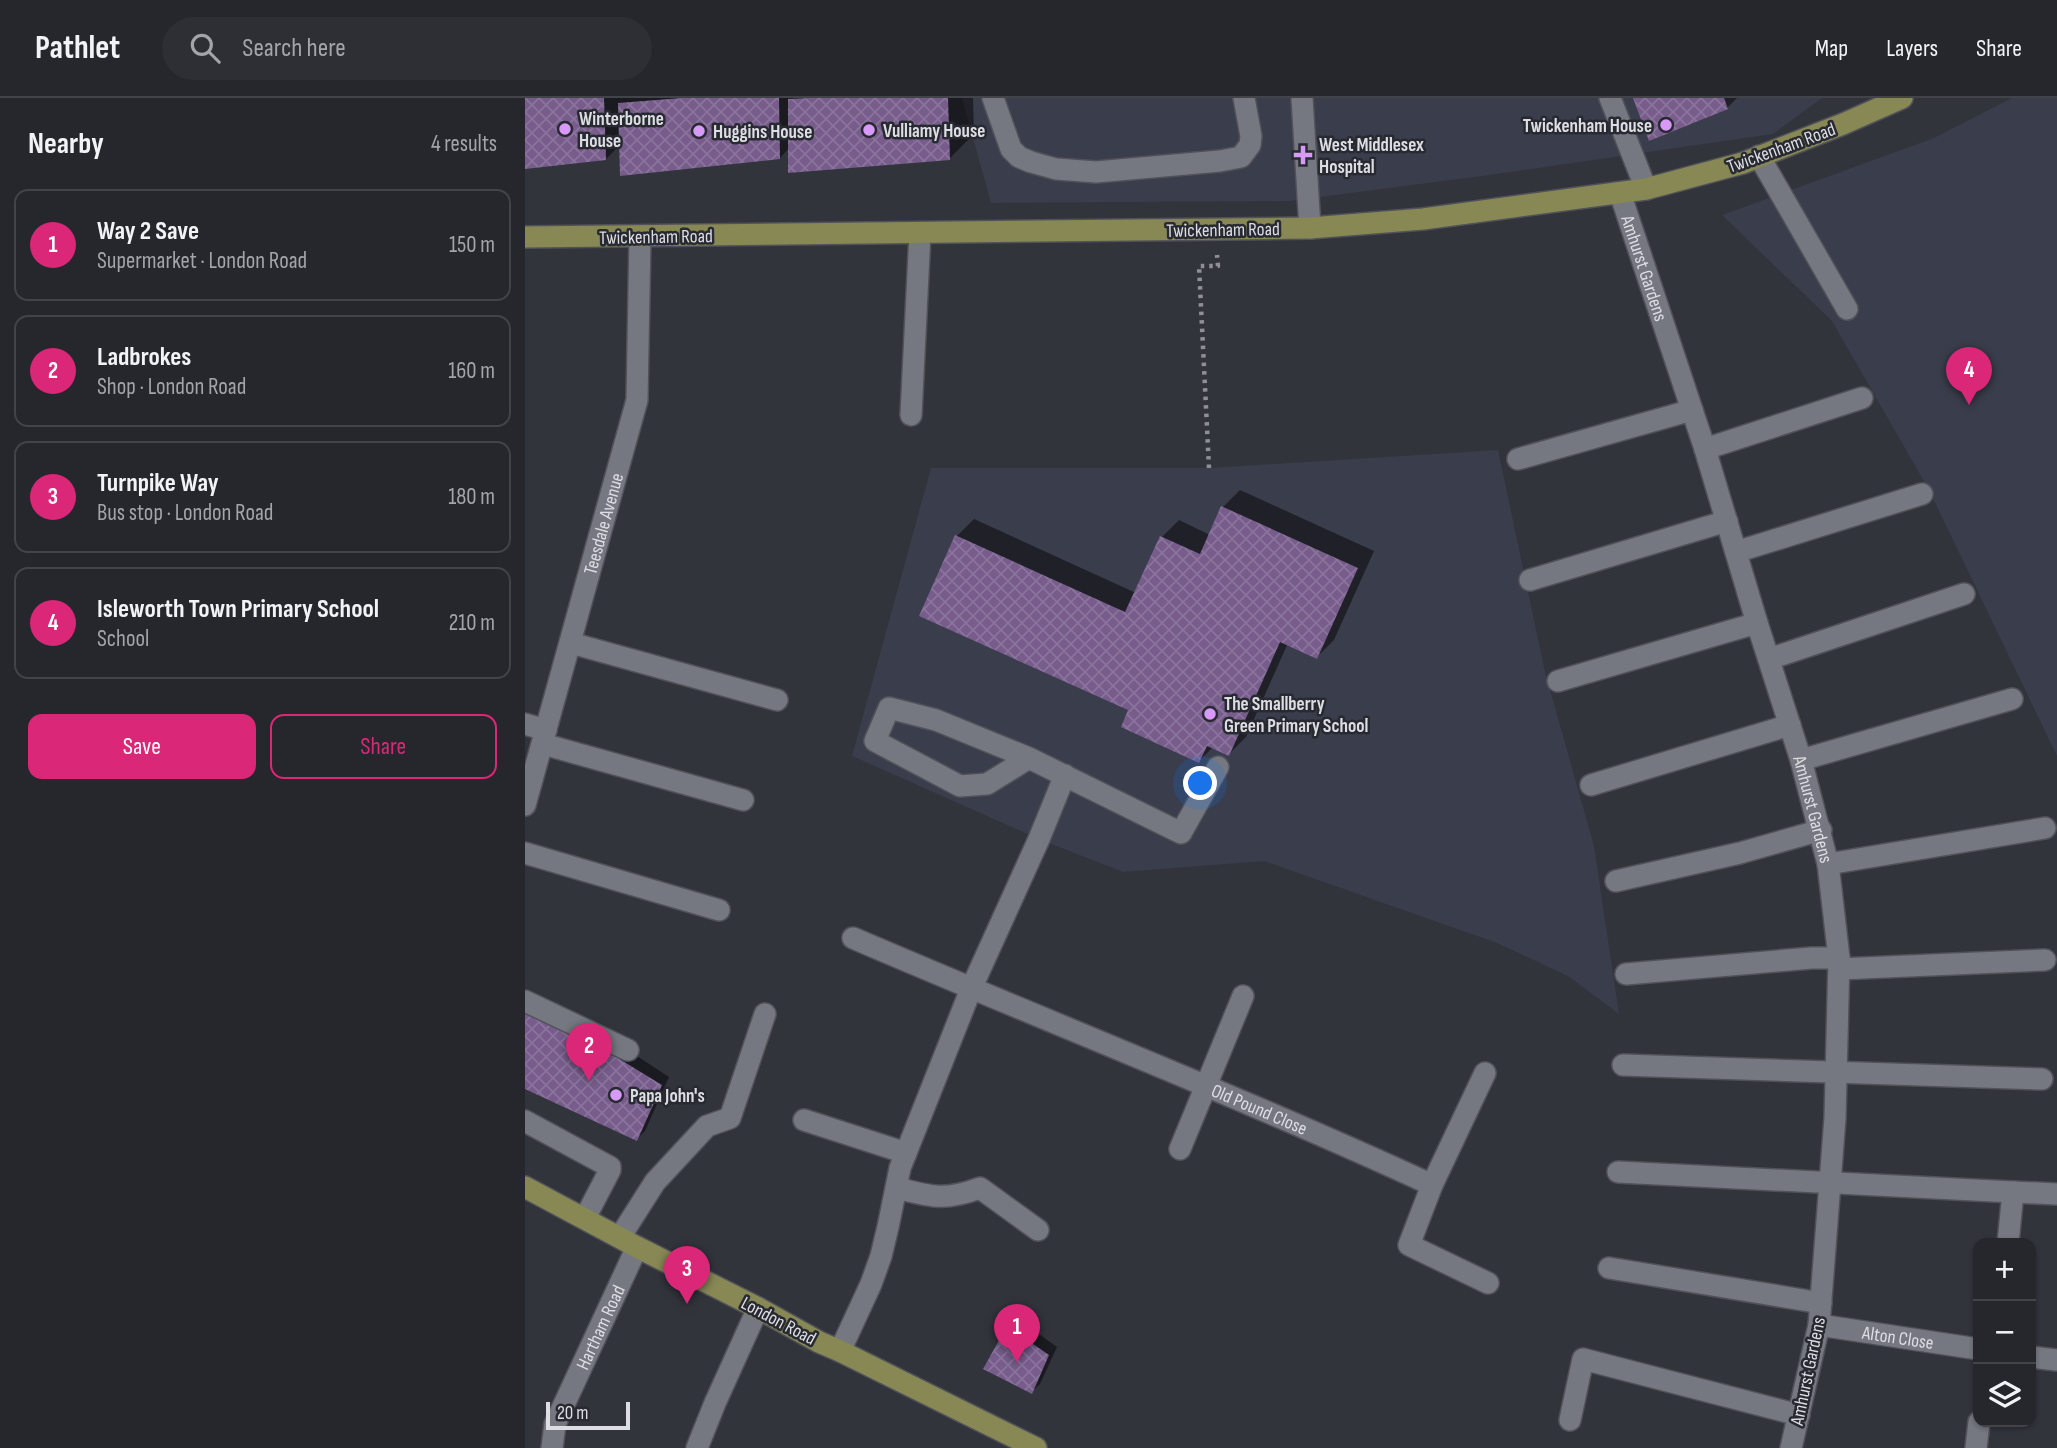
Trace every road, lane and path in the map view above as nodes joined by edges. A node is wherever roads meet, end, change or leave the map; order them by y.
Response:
1 (993, 98) edge
2 (1244, 98) edge
3 (1302, 98) edge
4 (1610, 98) edge
5 (1902, 98) edge
6 (1759, 156) junction
7 (1646, 188) junction
8 (1620, 193) junction
9 (1310, 228) junction
10 (920, 233) junction
11 (525, 237) edge
12 (640, 237) junction
13 (1217, 255) dead end
14 (1847, 309) dead end
15 (1862, 398) dead end
16 (1692, 410) junction
17 (911, 415) dead end
18 (1705, 449) junction
19 (1518, 458) dead end
20 (1209, 468) dead end
21 (1921, 494) dead end
22 (1727, 521) junction
23 (1737, 552) junction
24 (1530, 580) dead end
25 (1964, 594) dead end
26 (1757, 624) junction
27 (571, 643) junction
28 (1769, 659) junction
29 (1558, 681) dead end
30 (2012, 699) dead end
31 (777, 700) dead end
32 (525, 724) edge
33 (1790, 725) junction
34 (544, 737) junction
35 (1029, 758) junction
36 (1801, 760) junction
37 (1218, 767) dead end
38 (1065, 775) junction
39 (1591, 785) dead end
40 (743, 800) dead end
41 (525, 805) edge
42 (2045, 828) dead end
43 (1821, 830) junction
44 (525, 853) edge
45 (1828, 864) junction
46 (1616, 881) dead end
47 (719, 910) dead end
48 (853, 938) dead end
49 (2045, 960) dead end
50 (1839, 963) junction
51 (1626, 974) dead end
52 (971, 989) junction
53 (1243, 996) dead end
54 (525, 1001) edge
55 (765, 1014) dead end
56 (628, 1050) dead end
57 (1623, 1065) dead end
58 (1485, 1073) dead end
59 (1837, 1074) junction
60 (2042, 1079) dead end
61 (1207, 1084) junction
62 (804, 1120) dead end
63 (525, 1121) edge
64 (1180, 1149) dead end
65 (906, 1153) junction
66 (1618, 1172) dead end
67 (1831, 1184) junction
68 (1432, 1185) junction
69 (525, 1187) edge
70 (897, 1188) junction
71 (2014, 1192) junction
72 (2057, 1194) edge
73 (585, 1219) junction
74 (1038, 1230) dead end
75 (2009, 1238) edge
76 (628, 1242) junction
77 (1609, 1268) dead end
78 (1488, 1283) dead end
79 (1821, 1303) junction
80 (758, 1308) junction
81 (1819, 1325) junction
82 (1973, 1348) edge
83 (840, 1351) junction
84 (2036, 1358) edge
85 (2057, 1360) edge
86 (1799, 1415) junction
87 (1570, 1420) dead end
88 (1978, 1427) edge
89 (552, 1448) edge
90 (697, 1448) edge
91 (1036, 1448) edge
92 (1791, 1448) edge
93 (1976, 1448) edge

1 - 2 street
3 - 9 street
4 - 7 street
5 - 6 main road, Twickenham Road
6 - 7 main road, Twickenham Road
6 - 14 street
7 - 8 main road, Twickenham Road
8 - 9 main road, Twickenham Road
8 - 16 street, Amhurst Gardens
9 - 10 main road, Twickenham Road
10 - 12 main road, Twickenham Road
10 - 17 street
11 - 12 main road, Twickenham Road
12 - 27 street, Teesdale Avenue
13 - 20 path
15 - 18 street
16 - 18 street, Amhurst Gardens
16 - 19 street
18 - 22 street, Amhurst Gardens
21 - 23 street
22 - 23 street, Amhurst Gardens
22 - 24 street
23 - 26 street, Amhurst Gardens
25 - 28 street
26 - 28 street, Amhurst Gardens
26 - 29 street
27 - 31 street
27 - 34 street, Teesdale Avenue
28 - 33 street, Amhurst Gardens
30 - 36 street
32 - 34 street
33 - 36 street, Amhurst Gardens
33 - 39 street
34 - 40 street
34 - 41 street, Teesdale Avenue
35 - 35 street
35 - 38 street
36 - 43 street, Amhurst Gardens
37 - 38 street
38 - 52 street
42 - 45 street
43 - 45 street, Amhurst Gardens
43 - 46 street
44 - 47 street
45 - 50 street, Amhurst Gardens
48 - 52 street, Old Pound Close
49 - 50 street
50 - 51 street
50 - 59 street, Amhurst Gardens
52 - 61 street, Old Pound Close
52 - 65 street
53 - 61 street
54 - 56 street
55 - 76 street, Hartham Road
57 - 59 street
58 - 68 street
59 - 60 street
59 - 67 street, Amhurst Gardens
61 - 64 street
61 - 68 street, Old Pound Close
62 - 65 street
63 - 73 street
65 - 70 street
66 - 67 street
67 - 71 street
67 - 79 street, Amhurst Gardens
68 - 78 street
69 - 73 main road, London Road
70 - 74 street
70 - 83 street
71 - 72 street
71 - 75 street
73 - 76 main road, London Road
76 - 80 main road, London Road
76 - 89 street, Hartham Road
77 - 79 street
79 - 81 street, Amhurst Gardens
80 - 83 main road, London Road
80 - 90 street
81 - 82 street, Alton Close
81 - 86 street, Amhurst Gardens
83 - 91 main road, London Road
84 - 85 street
86 - 87 street
86 - 92 street, Amhurst Gardens
88 - 93 street

